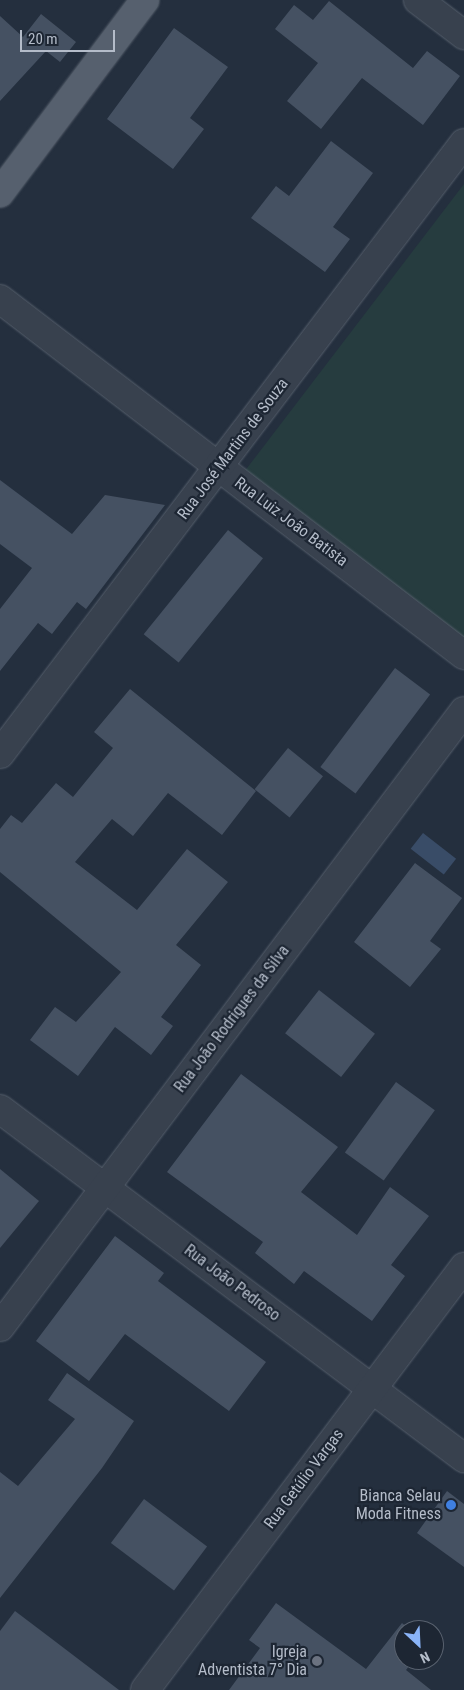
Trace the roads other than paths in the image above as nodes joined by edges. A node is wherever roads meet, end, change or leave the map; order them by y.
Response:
1 (145, 0) edge
2 (418, 0) edge
3 (464, 35) edge
4 (464, 143) edge
5 (0, 193) edge
6 (0, 299) edge
7 (219, 467) junction
8 (464, 654) edge
9 (464, 711) edge
10 (0, 754) edge
11 (0, 1109) edge
12 (105, 1187) junction
13 (464, 1267) edge
14 (0, 1327) edge
15 (372, 1389) junction
16 (464, 1458) edge
17 (145, 1690) edge

1 - 5 main road
2 - 3 street
4 - 7 street, Rua José Martins de Souza
6 - 7 street, Rua Luiz João Batista
7 - 8 street, Rua Luiz João Batista
7 - 10 street, Rua José Martins de Souza
9 - 12 street, Rua João Rodrigues da Silva
11 - 12 street, Rua João Pedroso
12 - 14 street, Rua João Rodrigues da Silva
12 - 15 street, Rua João Pedroso
13 - 15 street, Rua Getúlio Vargas
15 - 16 street, Rua João Pedroso
15 - 17 street, Rua Getúlio Vargas

